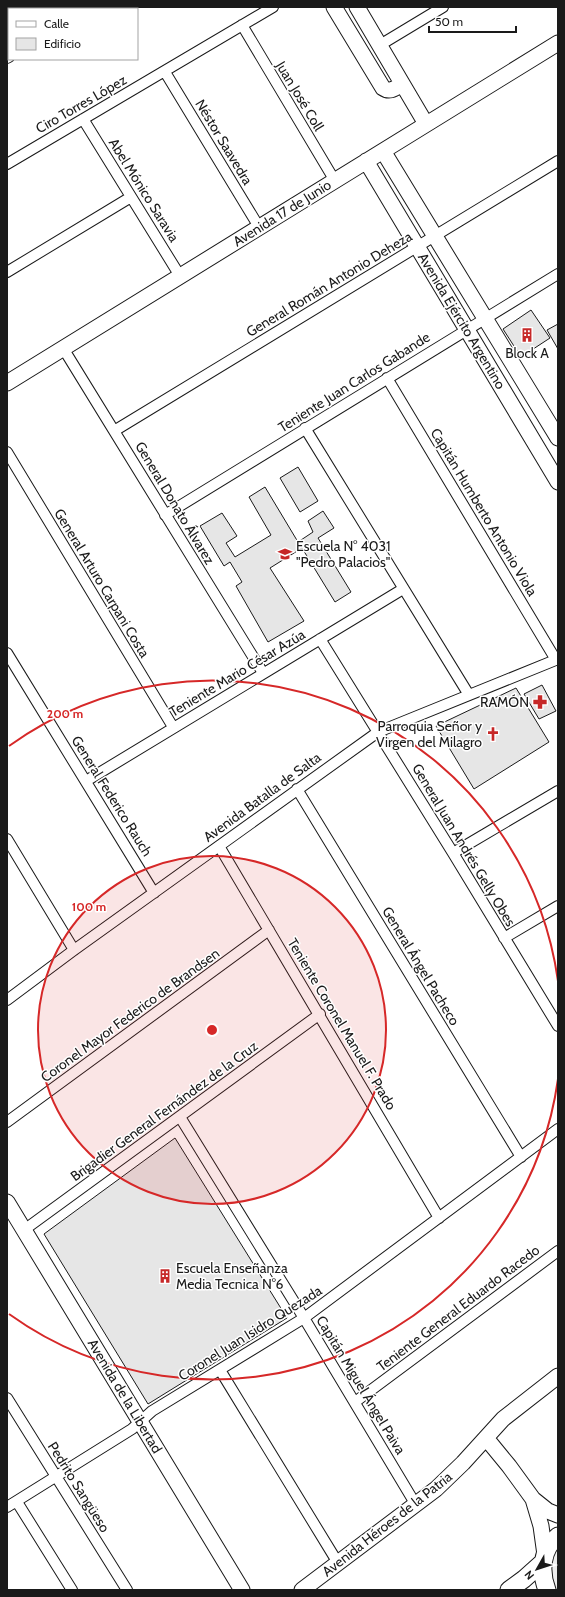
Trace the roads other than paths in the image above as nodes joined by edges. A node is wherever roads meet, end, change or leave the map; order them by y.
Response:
1 (273, 7) edge
2 (334, 7) edge
3 (357, 7) edge
4 (443, 7) edge
5 (242, 26) junction
6 (558, 44) edge
7 (380, 45) junction
8 (165, 72) junction
9 (402, 84) junction
10 (83, 119) junction
11 (426, 124) junction
12 (382, 151) junction
13 (366, 161) junction
14 (558, 161) edge
15 (7, 164) edge
16 (335, 181) junction
17 (132, 197) junction
18 (259, 227) junction
19 (435, 237) junction
20 (418, 247) junction
21 (7, 272) edge
22 (558, 274) edge
23 (180, 276) junction
24 (485, 317) junction
25 (466, 329) junction
26 (63, 348) junction
27 (387, 378) junction
28 (7, 382) edge
29 (305, 428) junction
30 (114, 430) junction
31 (558, 438) edge
32 (7, 452) edge
33 (558, 482) edge
34 (165, 515) junction
35 (403, 589) junction
36 (320, 639) junction
37 (7, 653) edge
38 (557, 660) edge
39 (263, 673) junction
40 (468, 695) junction
41 (174, 727) junction
42 (378, 732) junction
43 (86, 781) junction
44 (297, 789) junction
45 (558, 791) edge
46 (7, 839) edge
47 (219, 846) junction
48 (453, 853) junction
49 (154, 893) junction
50 (558, 906) edge
51 (269, 930) junction
52 (504, 938) junction
53 (74, 950) junction
54 (7, 1000) edge
55 (320, 1014) junction
56 (558, 1026) edge
57 (180, 1117) junction
58 (7, 1122) edge
59 (558, 1129) edge
60 (521, 1157) junction
61 (7, 1202) edge
62 (440, 1218) junction
63 (24, 1230) junction
64 (558, 1250) edge
65 (304, 1318) junction
66 (220, 1370) junction
67 (558, 1376) edge
68 (7, 1398) edge
69 (355, 1402) junction
70 (140, 1421) junction
71 (486, 1438) junction
72 (57, 1477) junction
73 (533, 1499) junction
74 (17, 1502) junction
75 (416, 1505) junction
76 (7, 1507) edge
77 (558, 1515) edge
78 (558, 1536) edge
79 (544, 1558) junction
80 (338, 1563) junction
81 (72, 1590) edge
82 (127, 1590) edge
83 (242, 1590) edge
84 (302, 1590) edge
85 (509, 1590) edge
86 (547, 1590) edge

1 - 5 street, Ciro Torres López
2 - 9 main road
3 - 7 main road
4 - 7 street
5 - 8 street, Ciro Torres López
5 - 16 street, Juan José Coll
6 - 11 main road, Avenida 17 de Junio
7 - 9 main road
8 - 10 street, Ciro Torres López
8 - 18 street, Néstor Saavedra
9 - 11 main road
10 - 15 street, Ciro Torres López
10 - 17 street, Abel Mónico Saravia
11 - 12 main road, Avenida 17 de Junio
12 - 13 main road, Avenida 17 de Junio
12 - 19 main road, Avenida Ejército Argentino
13 - 16 main road, Avenida 17 de Junio
13 - 20 main road, Avenida Ejército Argentino
14 - 19 street, General Román Antonio Deheza
16 - 18 main road, Avenida 17 de Junio
17 - 21 street
17 - 23 street, Abel Mónico Saravia
18 - 23 main road, Avenida 17 de Junio
19 - 20 street, General Román Antonio Deheza
19 - 24 main road, Avenida Ejército Argentino
20 - 25 main road, Avenida Ejército Argentino
20 - 30 street, General Román Antonio Deheza
22 - 24 street, Teniente Juan Carlos Gabande
23 - 26 main road, Avenida 17 de Junio
24 - 25 street, Teniente Juan Carlos Gabande
24 - 31 main road, Avenida Ejército Argentino
25 - 27 street, Teniente Juan Carlos Gabande
25 - 33 main road, Avenida Ejército Argentino
26 - 28 main road, Avenida 17 de Junio
26 - 30 street, General Donato Álvarez
27 - 29 street, Teniente Juan Carlos Gabande
27 - 38 street, Capitán Humberto Antonio Viola
29 - 34 street, Teniente Juan Carlos Gabande
29 - 35 street
30 - 34 street, General Donato Álvarez
32 - 41 street, General Arturo Carpani Costa
34 - 39 street, General Donato Álvarez
35 - 36 street, Teniente Mario César Azúa
35 - 40 street
36 - 39 street, Teniente Mario César Azúa
36 - 42 street, General Juan Andrés Gelly Obes
37 - 43 street, General Federico Rauch
38 - 40 street, Avenida Batalla de Salta
39 - 41 street, Teniente Mario César Azúa
40 - 42 street, Avenida Batalla de Salta
41 - 43 street, Teniente Mario César Azúa
42 - 44 street, Avenida Batalla de Salta
42 - 48 street, General Juan Andrés Gelly Obes
43 - 49 street, General Federico Rauch
44 - 47 street, Avenida Batalla de Salta
44 - 60 street, General Ángel Pacheco
45 - 48 street
46 - 53 street
47 - 49 street, Avenida Batalla de Salta
47 - 51 street, Teniente Coronel Manuel F. Prado
48 - 52 street, General Juan Andrés Gelly Obes
49 - 53 street, Avenida Batalla de Salta
50 - 52 street
51 - 55 street, Teniente Coronel Manuel F. Prado
51 - 58 street, Coronel Mayor Federico de Brandsen
52 - 56 street, General Juan Andrés Gelly Obes
53 - 54 street, Avenida Batalla de Salta
55 - 57 street, Brigadier General Fernández de la Cruz
55 - 62 street, Teniente Coronel Manuel F. Prado
57 - 63 street, Brigadier General Fernández de la Cruz
57 - 65 street, Capitán Miguel Ángel Paiva
59 - 60 street, Coronel Juan Isidro Quezada
60 - 62 street, Coronel Juan Isidro Quezada
61 - 63 main road, Avenida de la Libertad
62 - 65 street, Coronel Juan Isidro Quezada
63 - 70 main road, Avenida de la Libertad
64 - 69 street, Teniente General Eduardo Racedo
65 - 66 street, Coronel Juan Isidro Quezada
65 - 69 street, Capitán Miguel Ángel Paiva
66 - 70 street, Coronel Juan Isidro Quezada
66 - 80 street
67 - 71 main road, Avenida Héroes de la Patria
68 - 72 street, Pedrito Sangüeso
69 - 75 street, Capitán Miguel Ángel Paiva
70 - 72 street, Coronel Juan Isidro Quezada
70 - 83 main road, Avenida de la Libertad
71 - 73 main road
71 - 75 main road, Avenida Héroes de la Patria
72 - 74 street, Coronel Juan Isidro Quezada
72 - 82 street, Pedrito Sangüeso
73 - 77 main road
73 - 79 main road
74 - 76 street, Coronel Juan Isidro Quezada
74 - 81 street
75 - 80 main road, Avenida Héroes de la Patria
78 - 79 main road
79 - 85 main road
79 - 86 main road
80 - 84 main road, Avenida Héroes de la Patria

